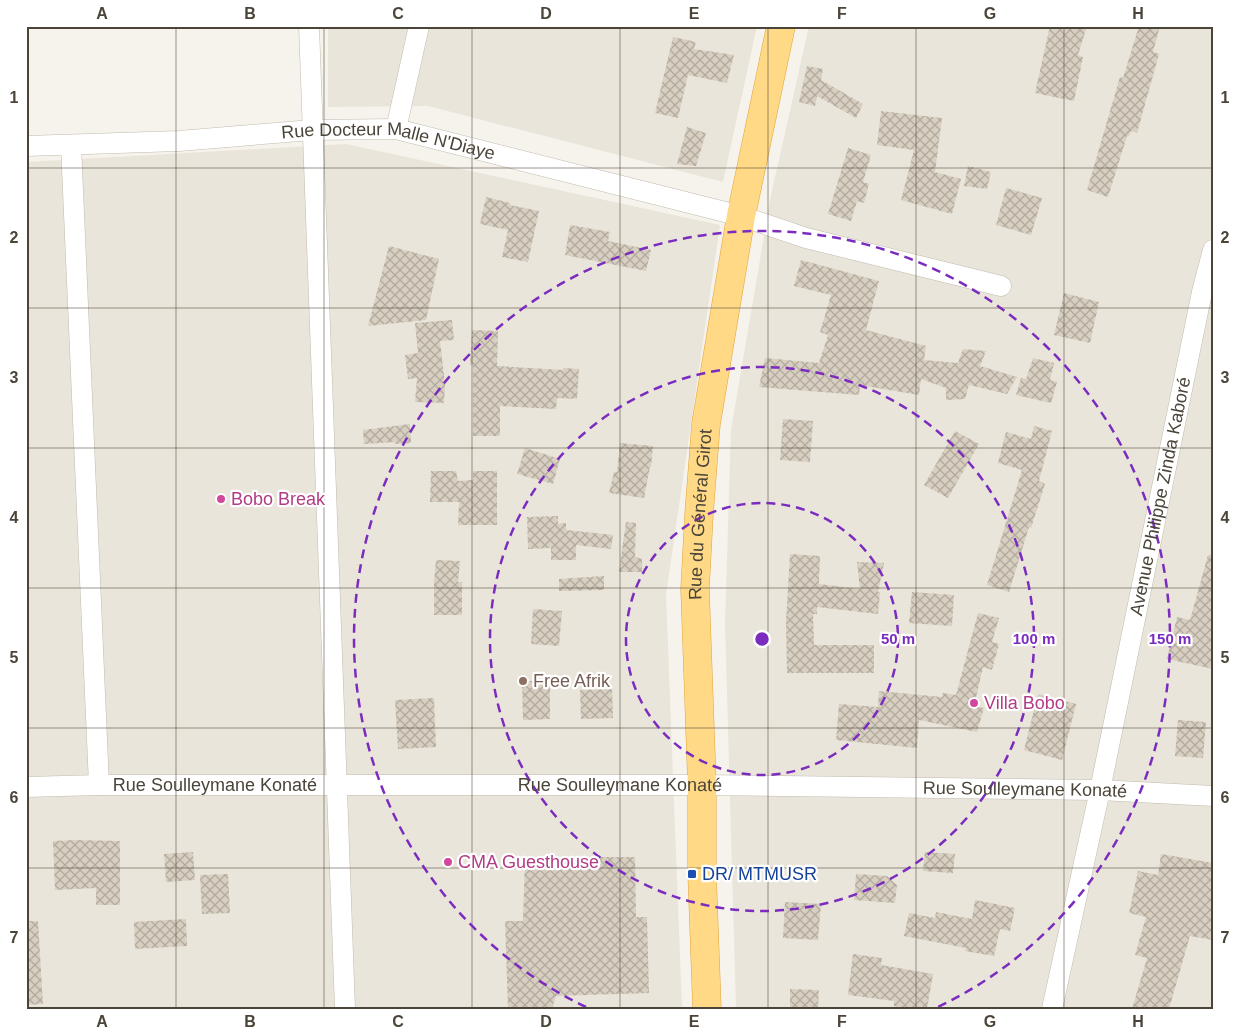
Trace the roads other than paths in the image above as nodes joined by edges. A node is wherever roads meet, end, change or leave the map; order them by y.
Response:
1 (309, 26) edge
2 (419, 26) edge
3 (782, 26) edge
4 (396, 129) junction
5 (312, 130) junction
6 (71, 145) junction
7 (26, 146) edge
8 (741, 216) junction
9 (1213, 250) edge
10 (1001, 286) dead end
11 (99, 784) junction
12 (338, 784) junction
13 (702, 785) junction
14 (26, 787) edge
15 (1100, 790) junction
16 (1213, 796) edge
17 (345, 1009) edge
18 (707, 1009) edge
19 (1052, 1009) edge

1 - 5 street
2 - 4 street
3 - 8 highway, Rue du Général Girot
4 - 5 street, Rue Docteur Malle N'Diaye
4 - 8 street, Rue Docteur Malle N'Diaye
5 - 6 street, Rue Docteur Malle N'Diaye
5 - 12 street
6 - 7 street, Rue Docteur Malle N'Diaye
6 - 11 street
8 - 10 street, Rue Docteur Malle N'Diaye
8 - 13 highway, Rue du Général Girot
9 - 15 street, Avenue Philippe Zinda Kaboré
11 - 12 street, Rue Soulleymane Konaté
11 - 14 street, Rue Soulleymane Konaté
12 - 13 street, Rue Soulleymane Konaté
12 - 17 street
13 - 15 street, Rue Soulleymane Konaté
13 - 18 highway, Rue du Général Girot
15 - 16 street, Rue Soulleymane Konaté
15 - 19 street, Avenue Philippe Zinda Kaboré

